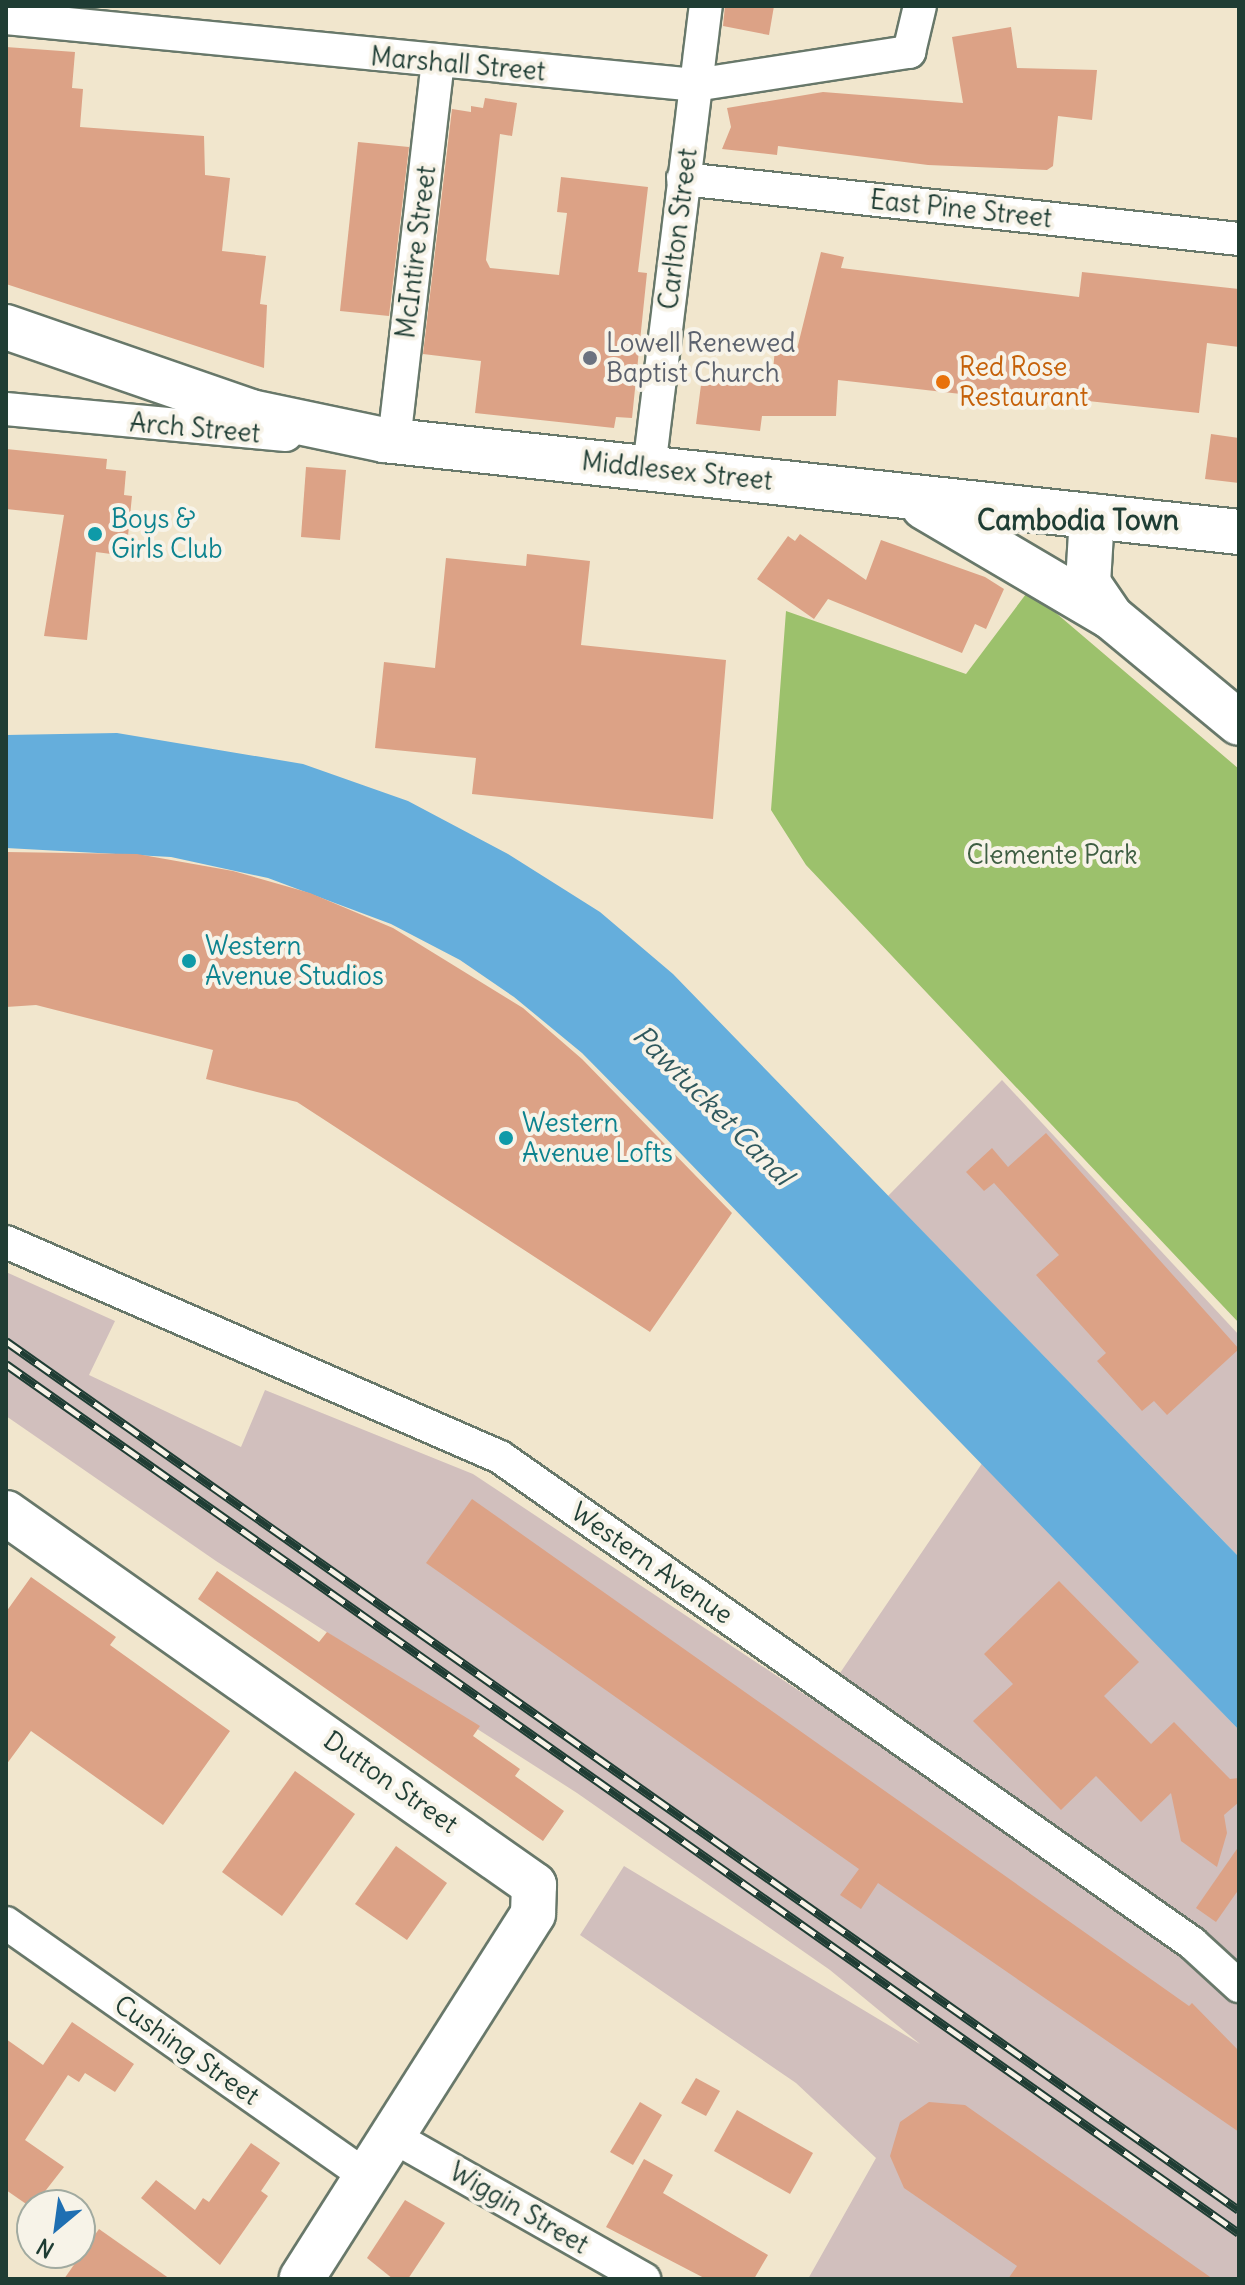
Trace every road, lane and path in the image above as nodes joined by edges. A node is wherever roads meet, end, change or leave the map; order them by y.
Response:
1 (706, 6) edge
2 (920, 6) edge
3 (6, 18) edge
4 (438, 63) junction
5 (695, 85) junction
6 (683, 179) junction
7 (1239, 239) edge
8 (6, 327) edge
9 (6, 409) edge
10 (389, 441) junction
11 (649, 468) junction
12 (904, 496) junction
13 (1092, 516) junction
14 (1239, 532) edge
15 (1111, 617) junction
16 (1239, 723) edge
17 (6, 1242) edge
18 (6, 1513) edge
19 (6, 1923) edge
20 (1239, 1986) edge
21 (394, 2137) junction
22 (367, 2177) junction
23 (301, 2279) edge
24 (644, 2279) edge

1 - 5 street, Carlton Street
2 - 5 street, Marshall Street
3 - 4 street, Marshall Street
4 - 5 street, Marshall Street
4 - 10 street, McIntire Street
5 - 6 street, Carlton Street
6 - 7 street, East Pine Street
6 - 11 street, Carlton Street
8 - 10 main road, Middlesex Street
9 - 10 street, Arch Street
10 - 11 main road, Middlesex Street
11 - 12 main road, Middlesex Street
12 - 13 main road, Middlesex Street
12 - 15 main road
13 - 14 main road, Middlesex Street
13 - 15 main road
15 - 16 main road
17 - 20 street, Western Avenue
18 - 21 main road, Dutton Street
19 - 22 street, Cushing Street
21 - 22 main road
21 - 24 street, Wiggin Street
22 - 23 main road

